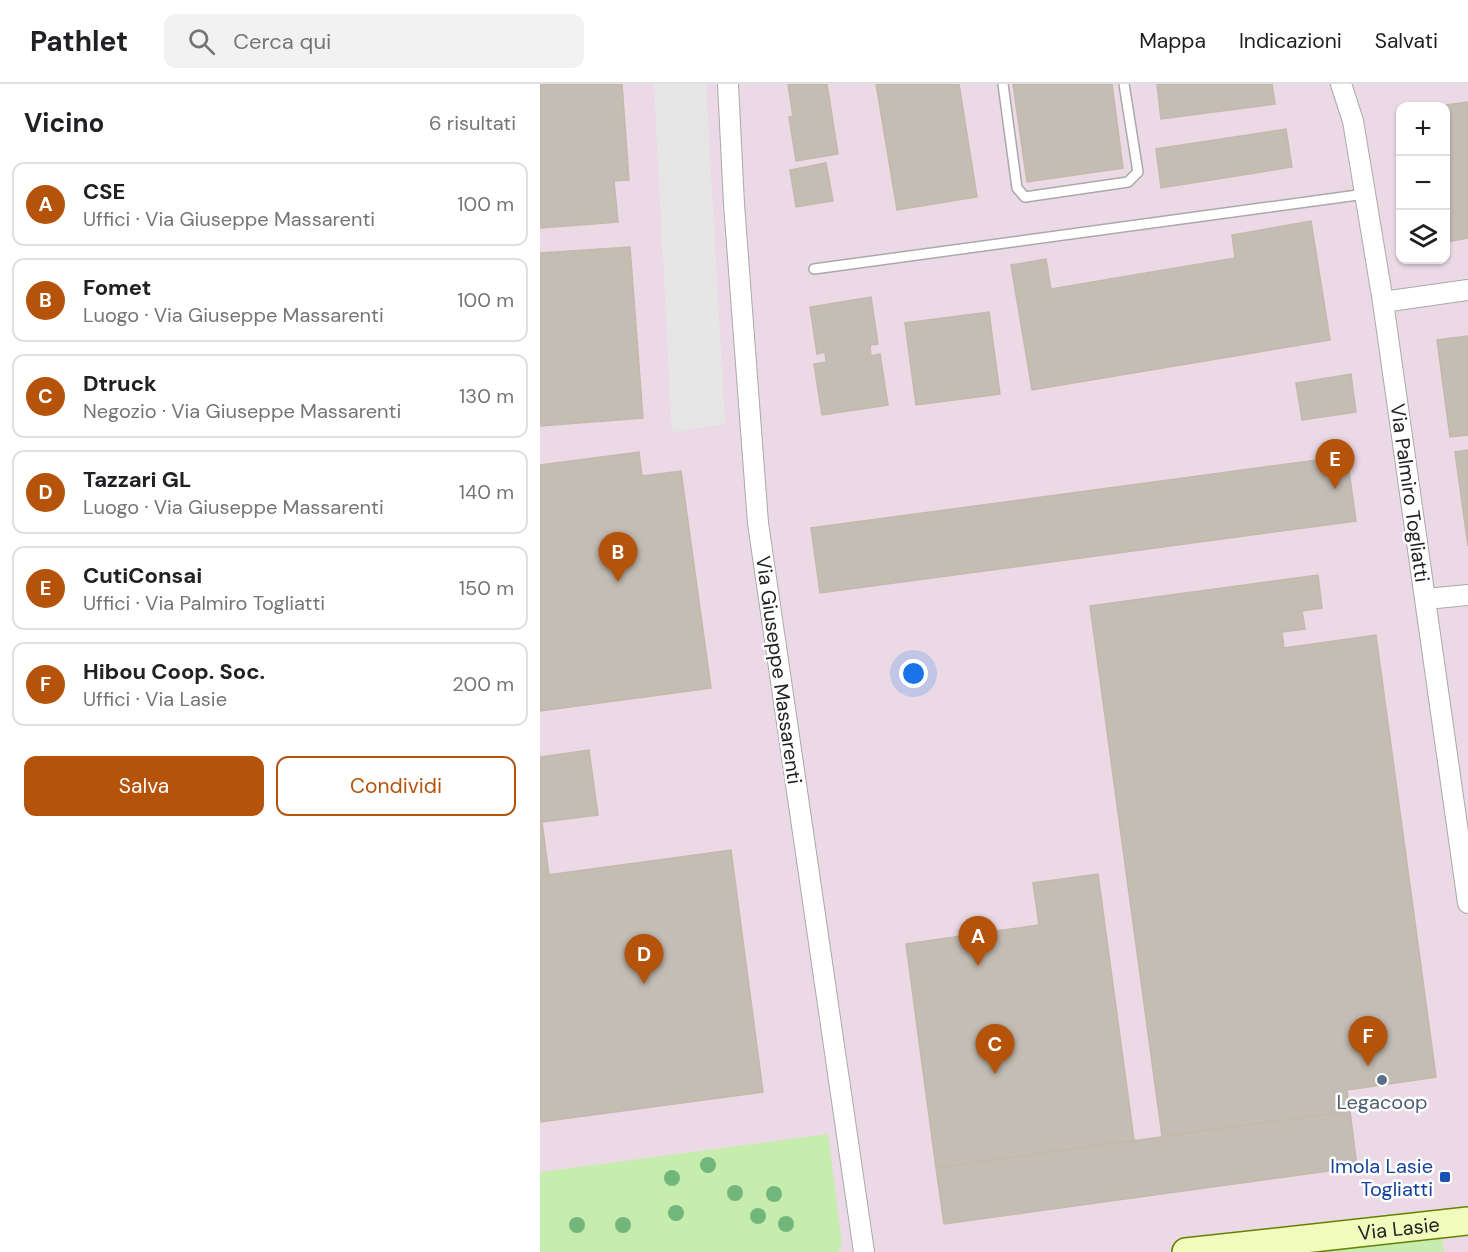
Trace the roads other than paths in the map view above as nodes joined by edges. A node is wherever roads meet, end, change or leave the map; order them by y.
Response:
1 (728, 84) edge
2 (1003, 84) edge
3 (1124, 84) edge
4 (1341, 84) edge
5 (1365, 194) junction
6 (814, 269) dead end
7 (1468, 290) edge
8 (1383, 302) junction
9 (1468, 595) edge
10 (1426, 600) junction
11 (1468, 903) edge
12 (1468, 1221) edge
13 (864, 1252) edge
14 (1186, 1252) edge

1 - 13 street, Via Giuseppe Massarenti
2 - 3 lane
4 - 5 street, Via Palmiro Togliatti
5 - 6 lane
5 - 8 street, Via Palmiro Togliatti
7 - 8 street
8 - 10 street, Via Palmiro Togliatti
9 - 10 street
10 - 11 street, Via Palmiro Togliatti
12 - 14 street, Via Lasie

